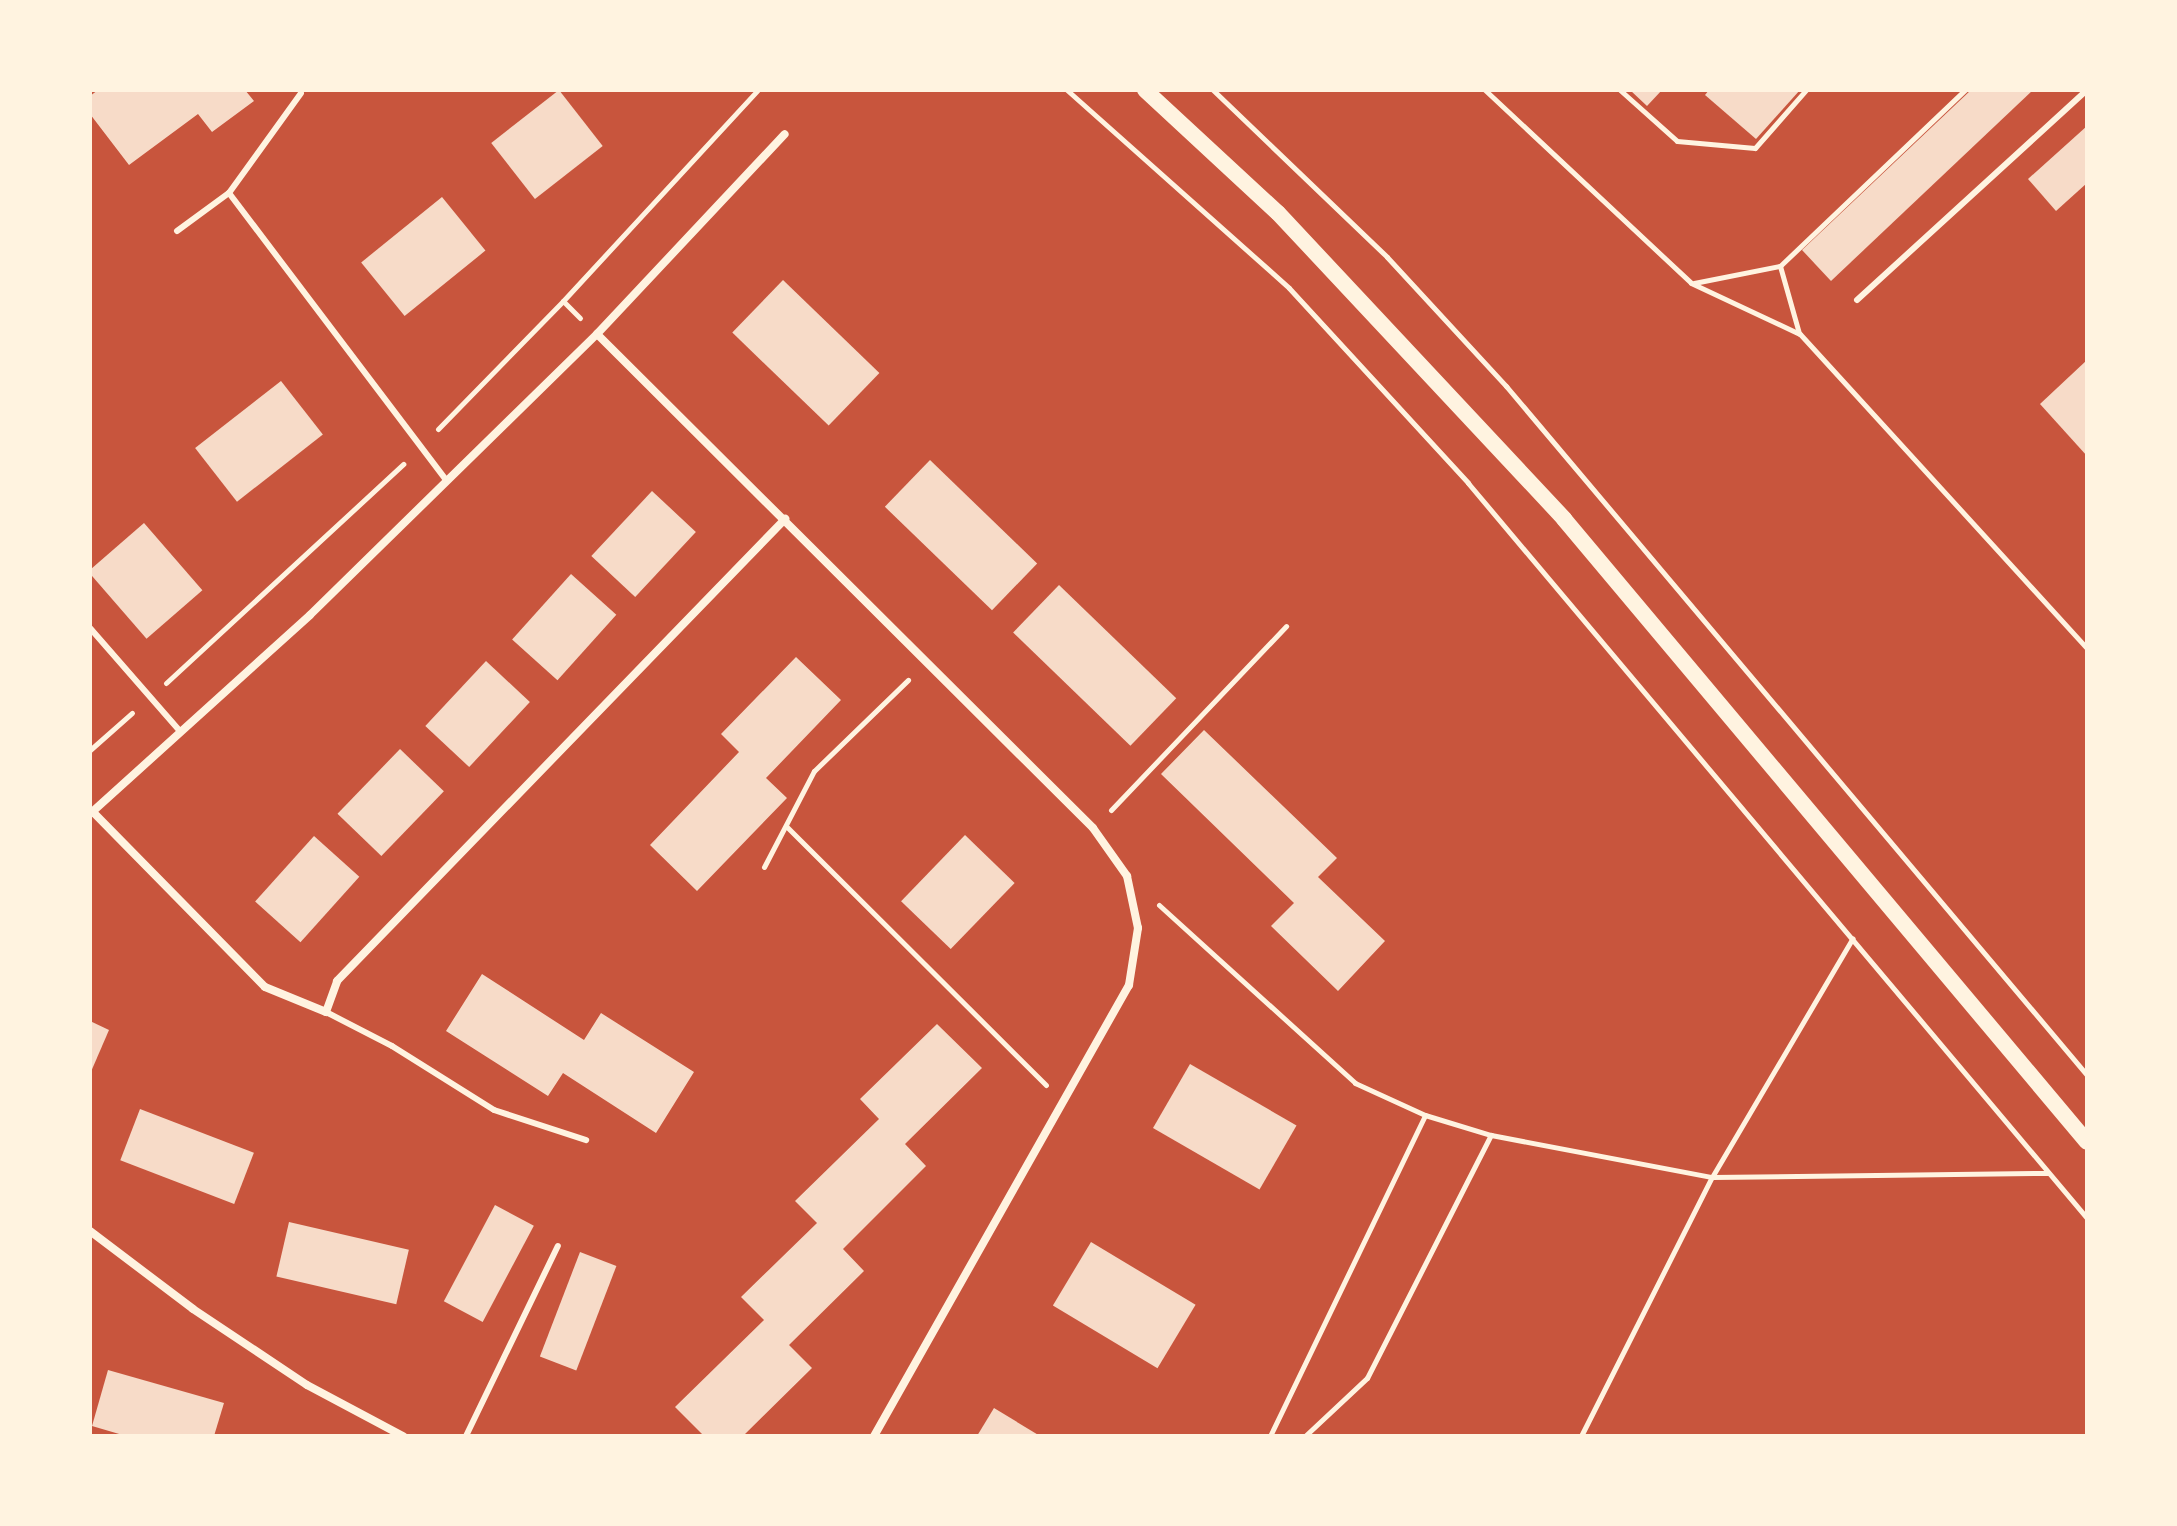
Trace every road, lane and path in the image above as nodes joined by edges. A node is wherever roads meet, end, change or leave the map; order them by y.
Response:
1 (758, 90) edge
2 (1067, 90) edge
3 (1145, 90) edge
4 (1213, 90) edge
5 (1485, 90) edge
6 (1620, 90) edge
7 (1806, 90) edge
8 (1965, 90) edge
9 (2087, 90) edge
10 (301, 93) dead end
11 (785, 134) dead end
12 (229, 193) junction
13 (177, 231) dead end
14 (1780, 266) junction
15 (1691, 283) junction
16 (1857, 300) dead end
17 (563, 301) junction
18 (597, 334) junction
19 (1800, 334) junction
20 (421, 447) junction
21 (447, 481) junction
22 (785, 519) junction
23 (1286, 626) dead end
24 (90, 628) edge
25 (2087, 648) edge
26 (926, 662) junction
27 (151, 697) junction
28 (180, 731) junction
29 (90, 750) edge
30 (92, 813) edge
31 (786, 826) junction
32 (1093, 828) junction
33 (764, 867) dead end
34 (1127, 876) junction
35 (1853, 938) junction
36 (326, 1012) junction
37 (2087, 1075) edge
38 (1063, 1102) junction
39 (1425, 1115) junction
40 (1491, 1135) junction
41 (586, 1140) dead end
42 (2087, 1142) edge
43 (2049, 1173) junction
44 (1712, 1177) junction
45 (2087, 1218) edge
46 (90, 1231) edge
47 (558, 1246) dead end
48 (403, 1436) edge
49 (466, 1436) edge
50 (874, 1436) edge
51 (1270, 1436) edge
52 (1305, 1436) edge
53 (1581, 1436) edge

1 - 17 path
2 - 35 path
3 - 42 main road
4 - 37 path
5 - 15 path
6 - 7 path
8 - 14 path
9 - 16 lane
10 - 12 lane
11 - 18 street
12 - 13 lane
12 - 20 lane
14 - 15 path
14 - 19 path
15 - 19 path
17 - 18 path
17 - 20 path
18 - 21 street
18 - 22 street
19 - 25 path
20 - 21 lane
20 - 27 path
21 - 28 street
22 - 26 street
22 - 36 street
23 - 32 path
24 - 27 lane
26 - 31 path
26 - 32 street
27 - 28 lane
27 - 29 path
28 - 30 street
30 - 36 street
31 - 33 path
31 - 38 path
32 - 34 street
34 - 38 street
34 - 39 path
35 - 43 path
35 - 44 path
36 - 41 lane
38 - 50 street
39 - 40 path
39 - 51 path
40 - 44 path
40 - 52 path
43 - 44 path
43 - 45 path
44 - 53 path
46 - 48 street
47 - 49 lane

